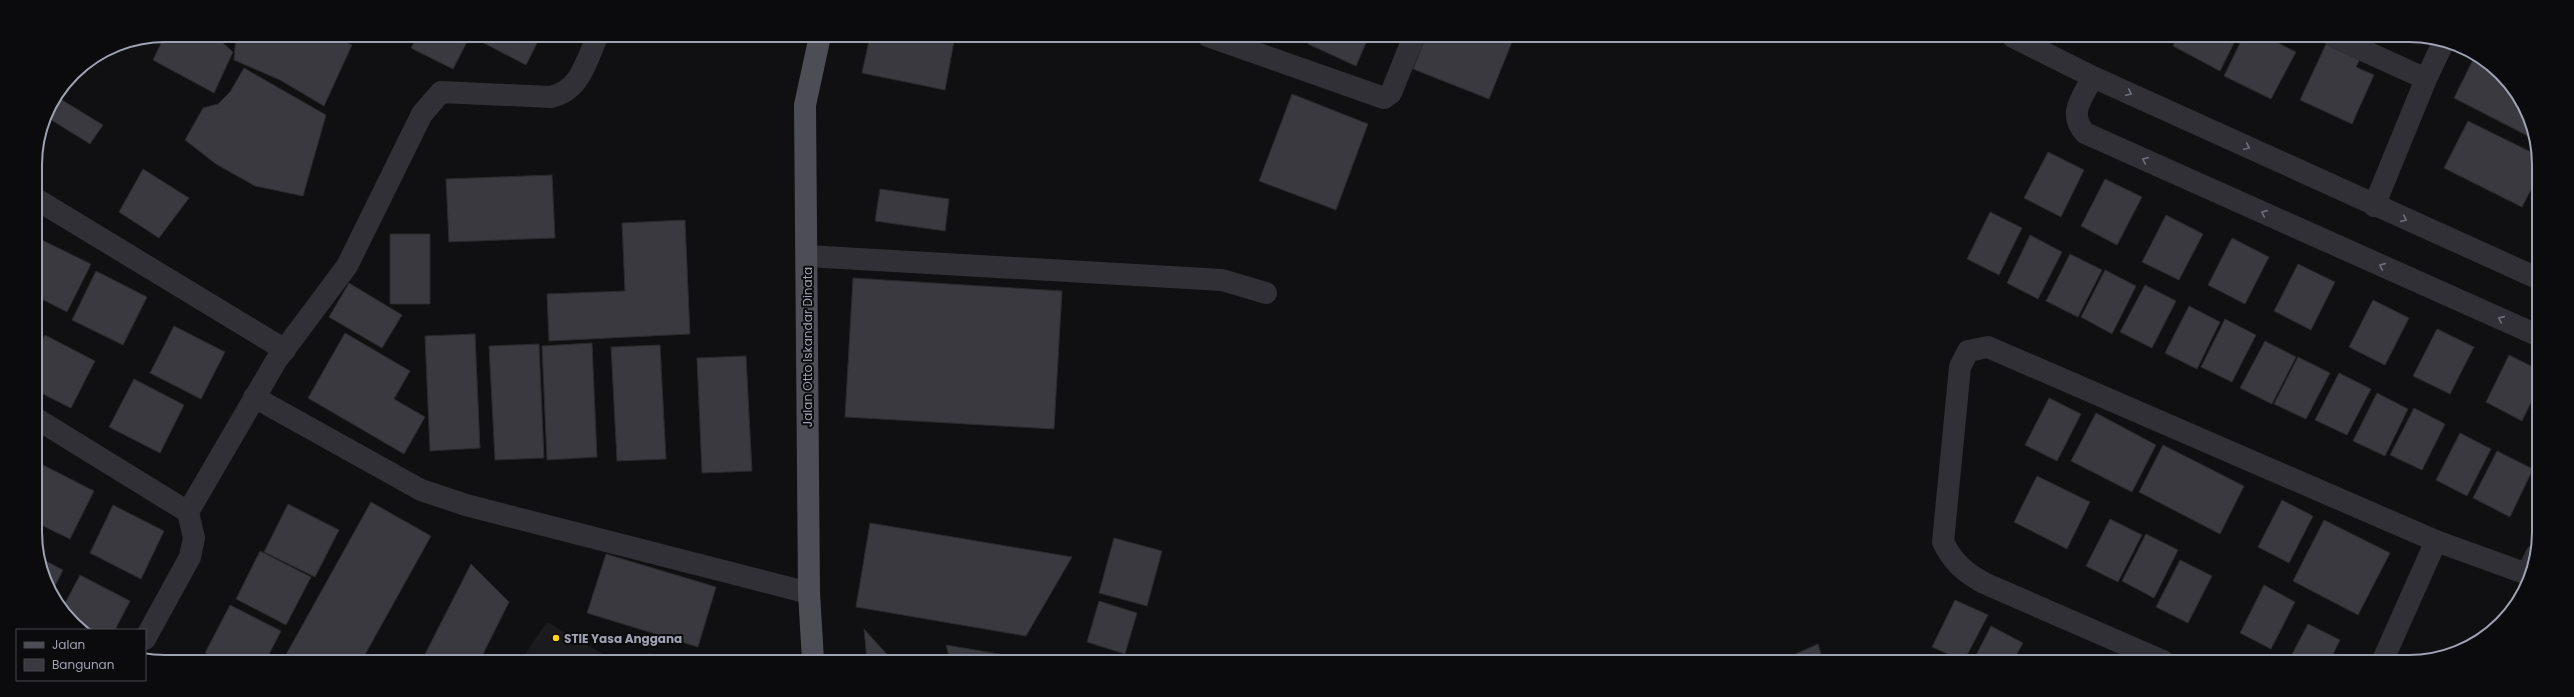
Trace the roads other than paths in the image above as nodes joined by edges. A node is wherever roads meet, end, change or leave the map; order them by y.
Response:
1 (595, 42) edge
2 (819, 42) edge
3 (1228, 42) edge
4 (1412, 42) edge
5 (2027, 42) edge
6 (2345, 42) edge
7 (2441, 46) edge
8 (2093, 77) junction
9 (2426, 78) junction
10 (42, 203) edge
11 (2374, 206) junction
12 (806, 256) junction
13 (2532, 276) edge
14 (1266, 293) dead end
15 (2532, 333) edge
16 (285, 350) junction
17 (254, 398) junction
18 (42, 422) edge
19 (188, 512) junction
20 (2436, 541) junction
21 (2527, 567) edge
22 (809, 593) junction
23 (146, 637) edge
24 (812, 655) edge
25 (2147, 655) edge
26 (2385, 655) edge

1 - 16 street
2 - 12 main road, Jalan Otto Iskandar Dinata
3 - 4 street
5 - 8 street
6 - 9 street
7 - 9 street
8 -> 11 street
15 -> 8 street
9 - 11 street
10 - 16 street
11 -> 13 street
12 - 14 street
12 - 22 main road, Jalan Otto Iskandar Dinata
16 - 17 street
17 - 19 street
17 - 22 street
18 - 19 street
19 - 23 street
20 - 21 street
20 - 25 street
20 - 26 street
22 - 24 main road, Jalan Otto Iskandar Dinata

